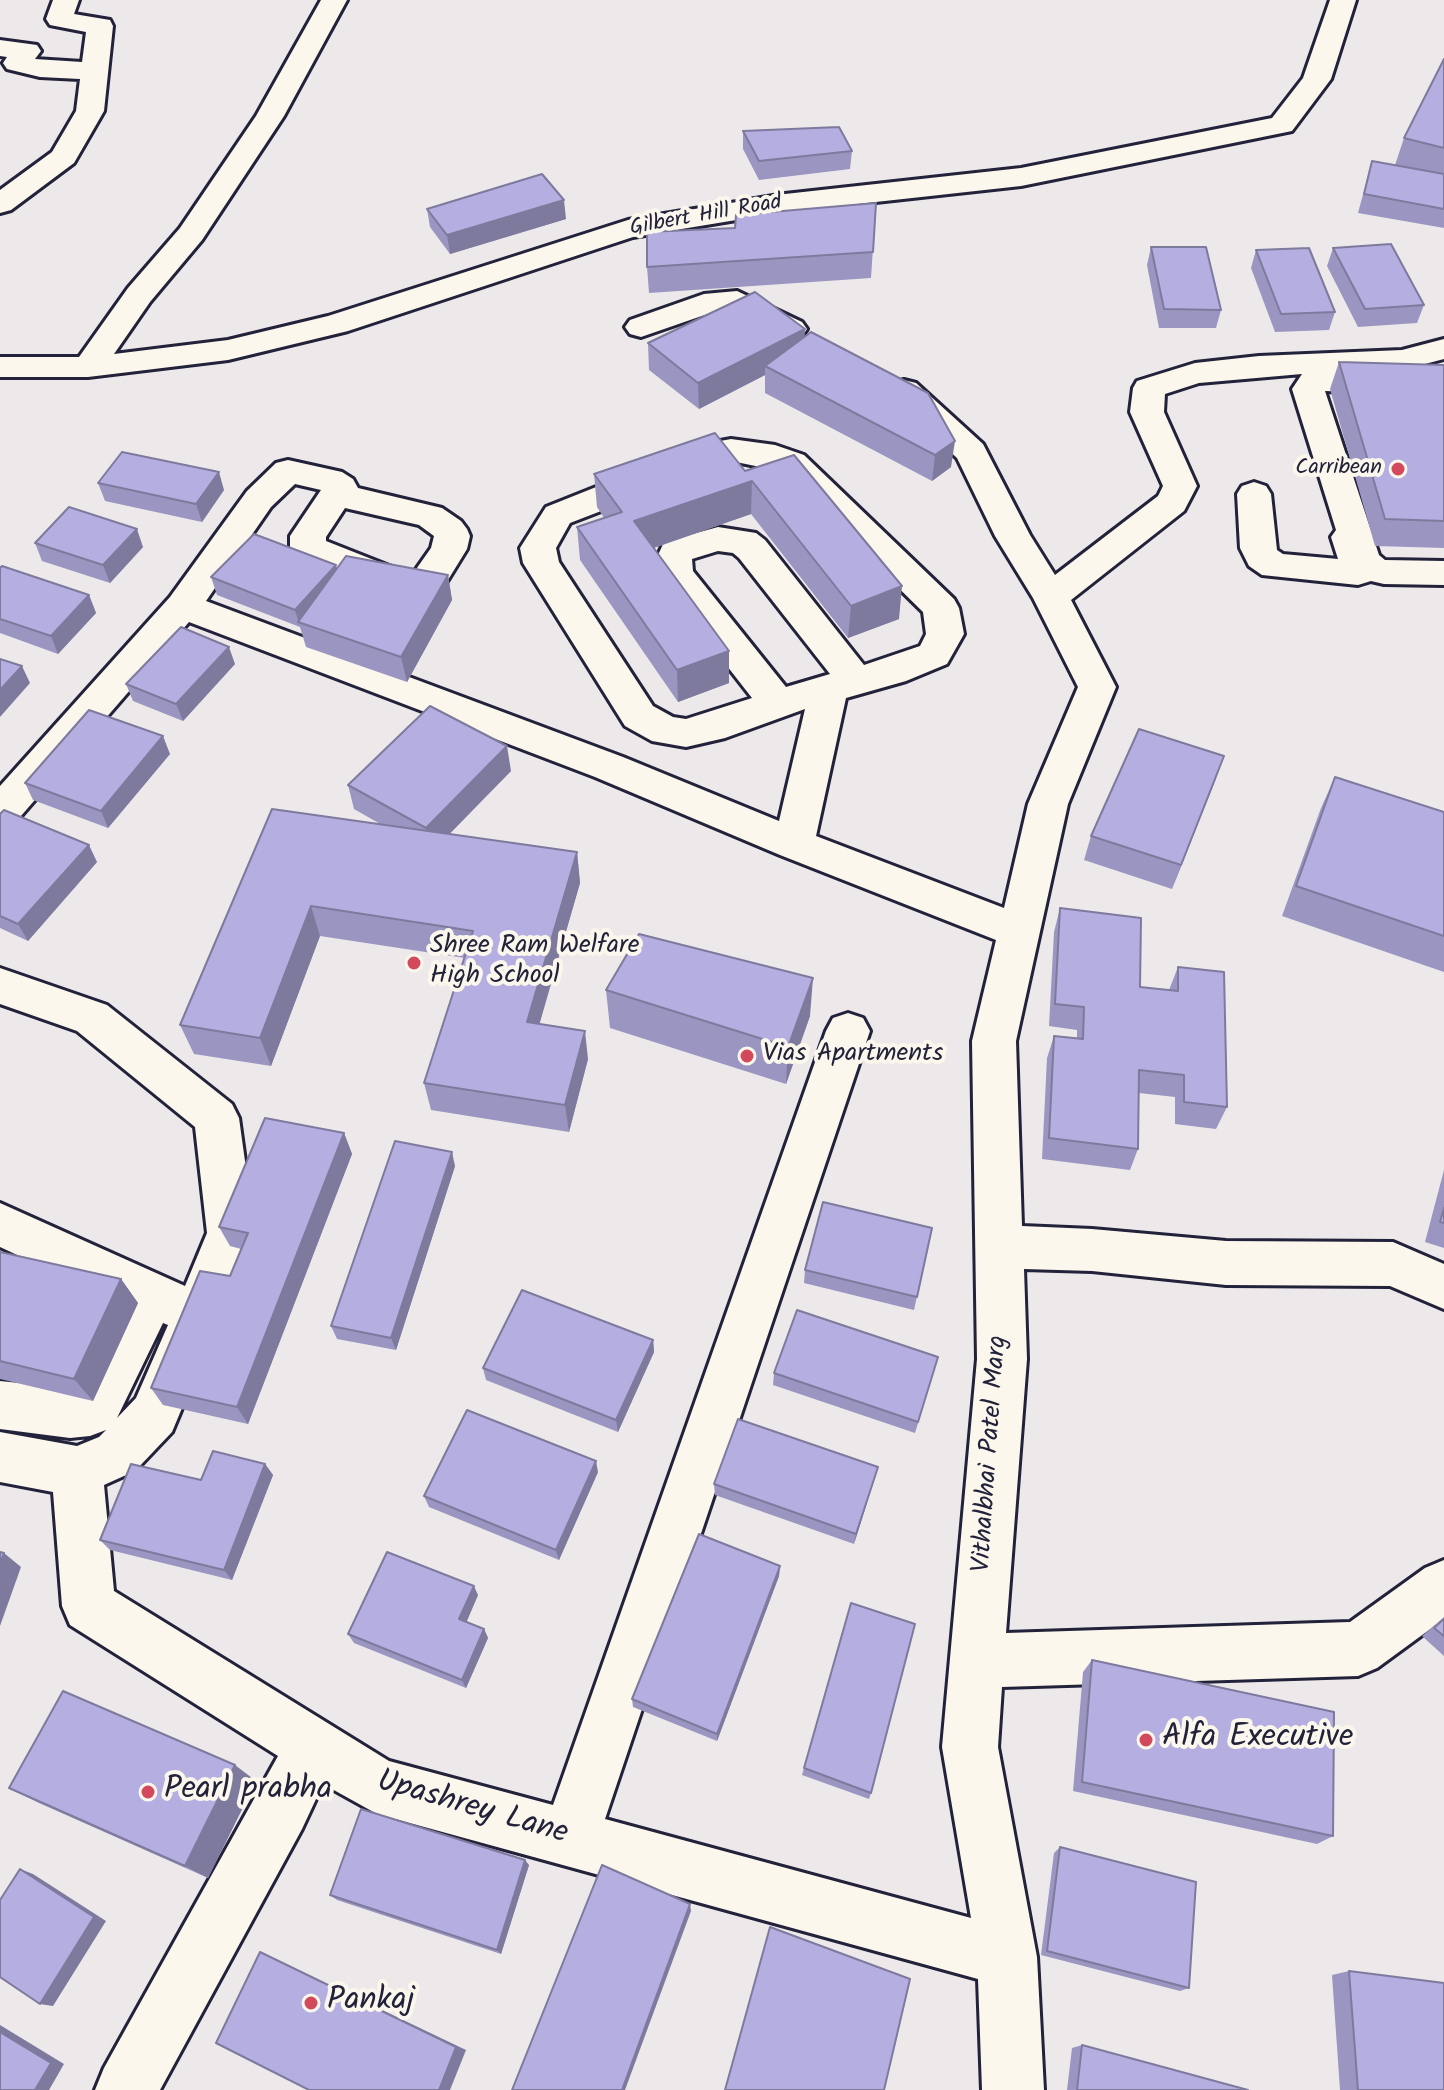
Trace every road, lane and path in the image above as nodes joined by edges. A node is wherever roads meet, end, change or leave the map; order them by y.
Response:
1 (66, 0) edge
2 (334, 0) edge
3 (1343, 0) edge
4 (0, 48) edge
5 (95, 71) junction
6 (0, 204) edge
7 (641, 327) dead end
8 (825, 347) edge
9 (1444, 349) edge
10 (0, 367) edge
11 (88, 367) junction
12 (1294, 376) junction
13 (881, 377) edge
14 (1444, 385) edge
15 (1209, 388) dead end
16 (1254, 494) dead end
17 (337, 495) dead end
18 (1444, 573) edge
19 (1051, 597) junction
20 (183, 606) junction
21 (842, 684) junction
22 (778, 703) junction
23 (665, 730) junction
24 (609, 767) junction
25 (0, 813) edge
26 (794, 844) junction
27 (1018, 931) junction
28 (0, 986) edge
29 (848, 1031) dead end
30 (0, 1224) edge
31 (997, 1247) junction
32 (1444, 1287) edge
33 (175, 1322) junction
34 (102, 1398) junction
35 (24, 1408) edge
36 (154, 1415) junction
37 (35, 1464) edge
38 (1444, 1587) edge
39 (977, 1661) junction
40 (312, 1745) junction
41 (570, 1838) junction
42 (1007, 1957) junction
43 (126, 2090) edge
44 (1013, 2090) edge

1 - 5 street
2 - 11 street
3 - 11 street, Gilbert Hill Road
4 - 5 street
5 - 6 street
7 - 8 street
9 - 12 street
10 - 11 street, Gilbert Hill Road
12 - 15 street
12 - 16 street
12 - 19 street
13 - 19 street
14 - 18 street
17 - 20 street
19 - 27 street, Vithalbhai Patel Marg
20 - 24 street
20 - 25 street
21 - 22 street
21 - 22 street
21 - 23 street
21 - 26 street
22 - 23 street
23 - 24 street
24 - 26 street
26 - 27 street
27 - 31 street, Vithalbhai Patel Marg
28 - 33 street
29 - 41 street
30 - 33 street
31 - 32 street
31 - 39 street, Vithalbhai Patel Marg
33 - 34 street
33 - 36 street
34 - 35 street
34 - 36 street
35 - 37 street
36 - 37 street
37 - 40 street, Upashrey Lane
38 - 39 street
39 - 42 street, Vithalbhai Patel Marg
40 - 41 street, Upashrey Lane
40 - 43 street
41 - 42 street, Upashrey Lane
42 - 44 street, Vithalbhai Patel Marg

